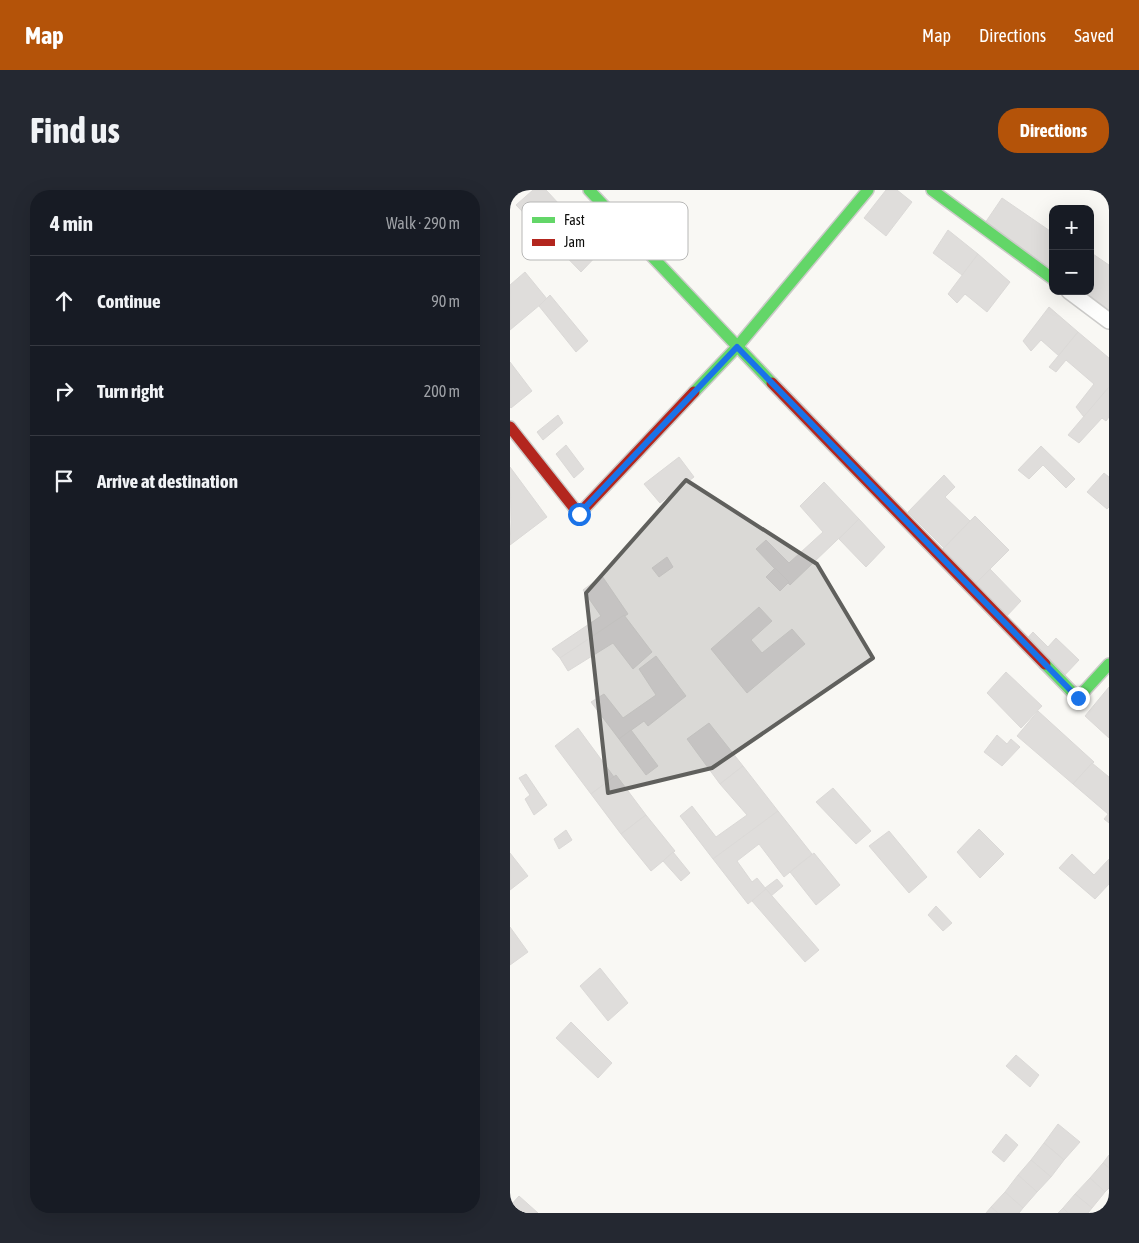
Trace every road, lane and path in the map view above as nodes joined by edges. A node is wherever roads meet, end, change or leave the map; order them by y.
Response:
1 (589, 190) edge
2 (868, 190) edge
3 (932, 190) edge
4 (600, 202) edge
5 (655, 260) edge
6 (1049, 276) edge
7 (1074, 295) edge
8 (1109, 321) edge
9 (737, 347) junction
10 (510, 427) edge
11 (1109, 664) edge

1 - 4 street
2 - 9 street
3 - 6 street
5 - 9 street
7 - 8 street
9 - 10 street
9 - 11 street

